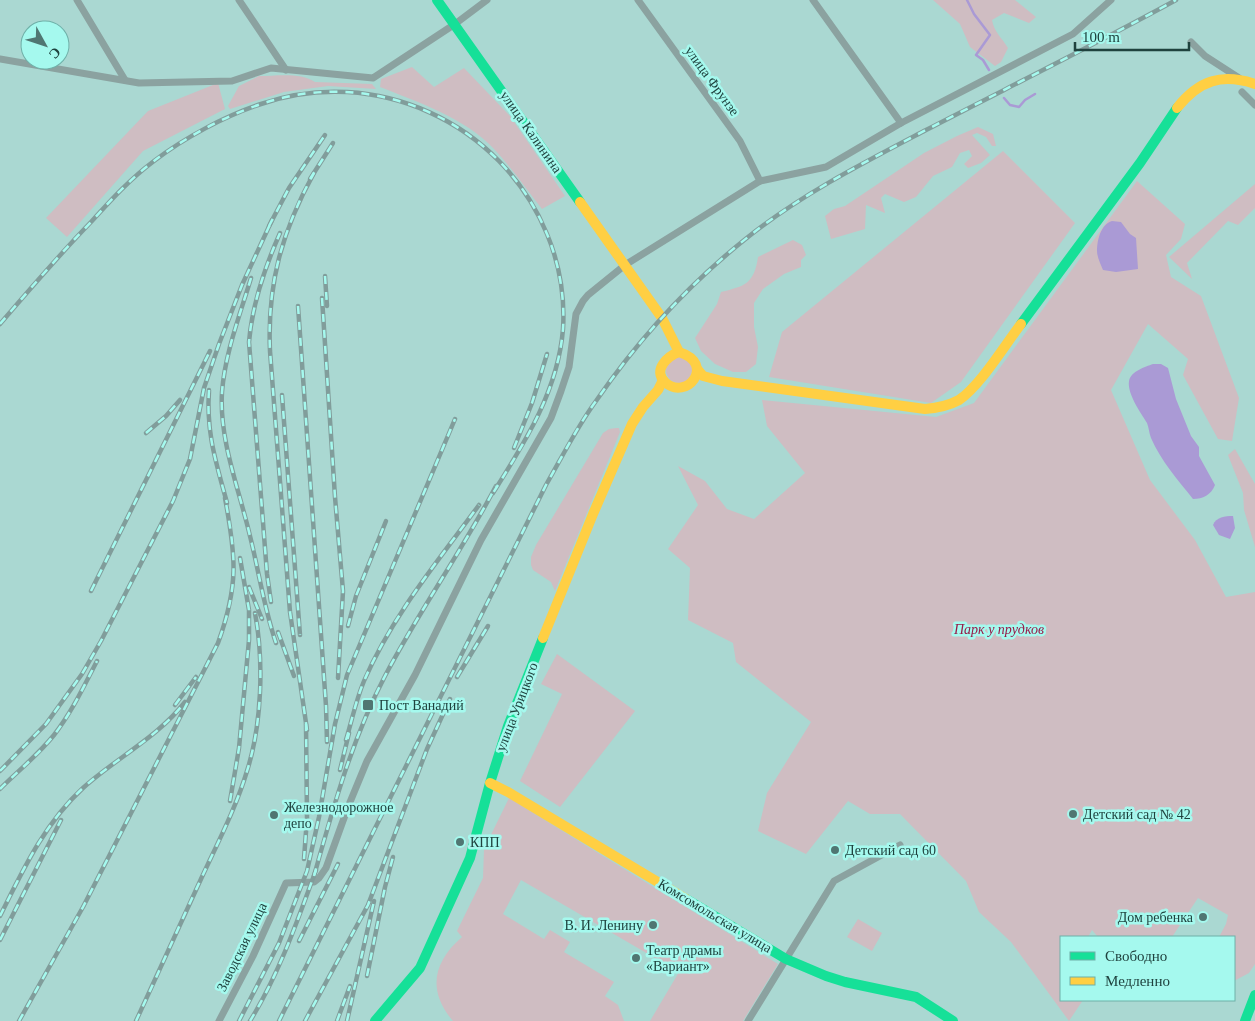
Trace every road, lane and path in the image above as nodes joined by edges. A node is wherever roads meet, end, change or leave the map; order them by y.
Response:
1 (77, 0) edge
2 (240, 0) edge
3 (437, 0) edge
4 (487, 0) edge
5 (638, 0) edge
6 (813, 0) edge
7 (1111, 0) edge
8 (455, 24) junction
9 (1191, 42) dead end
10 (0, 58) edge
11 (286, 70) junction
12 (1241, 79) junction
13 (125, 80) junction
14 (1255, 84) edge
15 (1242, 92) dead end
16 (1255, 105) edge
17 (901, 123) junction
18 (760, 181) junction
19 (624, 264) junction
20 (676, 350) junction
21 (699, 375) junction
22 (666, 383) junction
23 (490, 783) junction
24 (900, 845) dead end
25 (786, 959) junction
26 (1255, 995) edge
27 (219, 1021) edge
28 (375, 1021) edge
29 (748, 1021) edge
30 (953, 1021) edge
31 (1245, 1021) edge

1 - 13 street
2 - 11 street
3 - 8 street, улица Калинина
4 - 8 street
5 - 18 street, улица Фрунзе
6 - 17 street
7 - 17 street
8 - 11 street
8 - 19 street, улица Калинина
9 - 12 street
10 - 13 street
11 - 13 street
12 - 14 street
12 - 21 street
15 - 16 street
17 - 18 street
18 - 19 street
19 - 20 street, улица Калинина
19 - 27 street, Заводская улица
20 - 21 street
20 - 22 street
21 - 22 street
22 - 23 street, улица Урицкого
23 - 25 street, Комсомольская улица
23 - 28 street, улица Урицкого
24 - 25 street
25 - 29 street
25 - 30 street, Комсомольская улица
26 - 31 street

